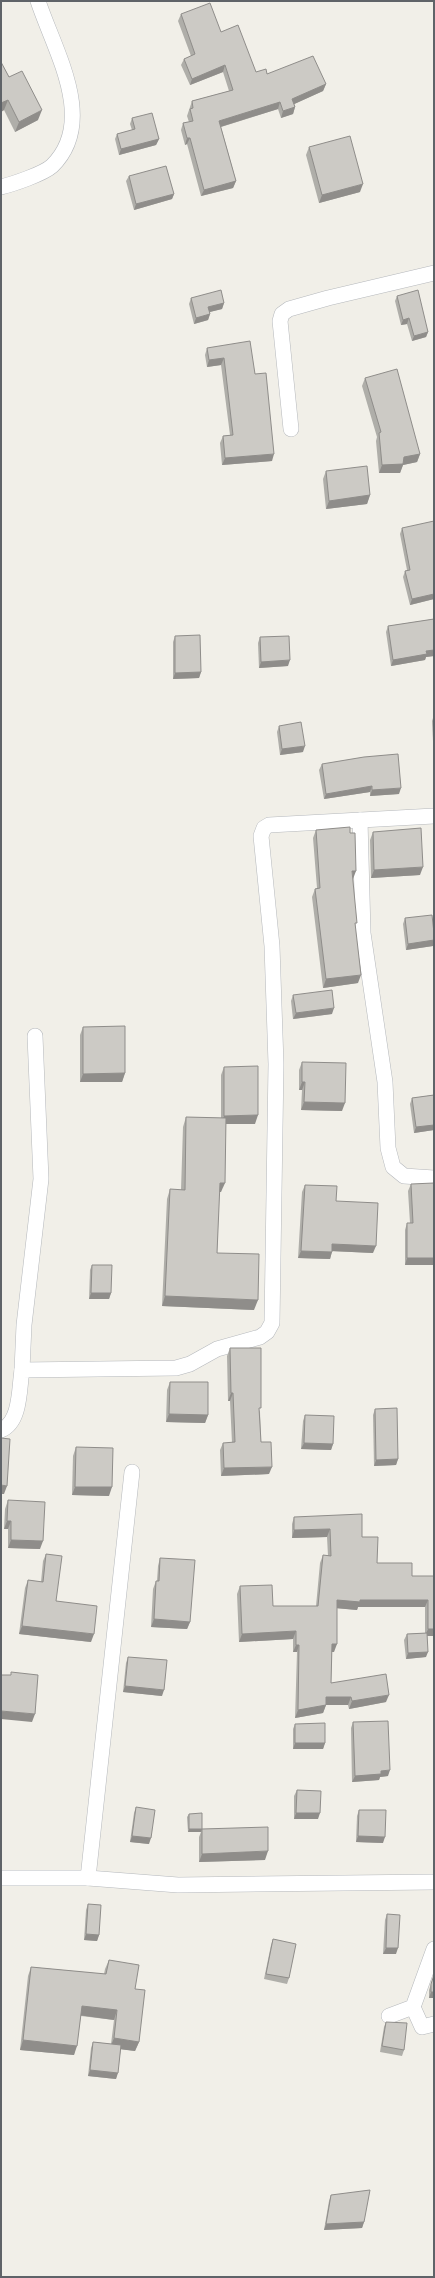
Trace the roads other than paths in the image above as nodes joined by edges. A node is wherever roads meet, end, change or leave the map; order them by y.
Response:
1 (38, 1) edge
2 (1, 187) edge
3 (434, 273) edge
4 (291, 430) dead end
5 (434, 816) edge
6 (360, 820) junction
7 (35, 1036) dead end
8 (434, 1178) edge
9 (22, 1370) junction
10 (1, 1430) edge
11 (132, 1472) dead end
12 (1, 1878) edge
13 (88, 1878) junction
14 (434, 1882) edge
15 (434, 1950) edge
16 (413, 2007) junction
17 (389, 2016) dead end
18 (434, 2024) edge

1 - 2 street
3 - 4 street
5 - 6 street
6 - 8 street
6 - 9 street
7 - 9 street
9 - 10 street
11 - 13 street
12 - 13 street
13 - 14 street
15 - 16 street
16 - 17 street
16 - 18 street

